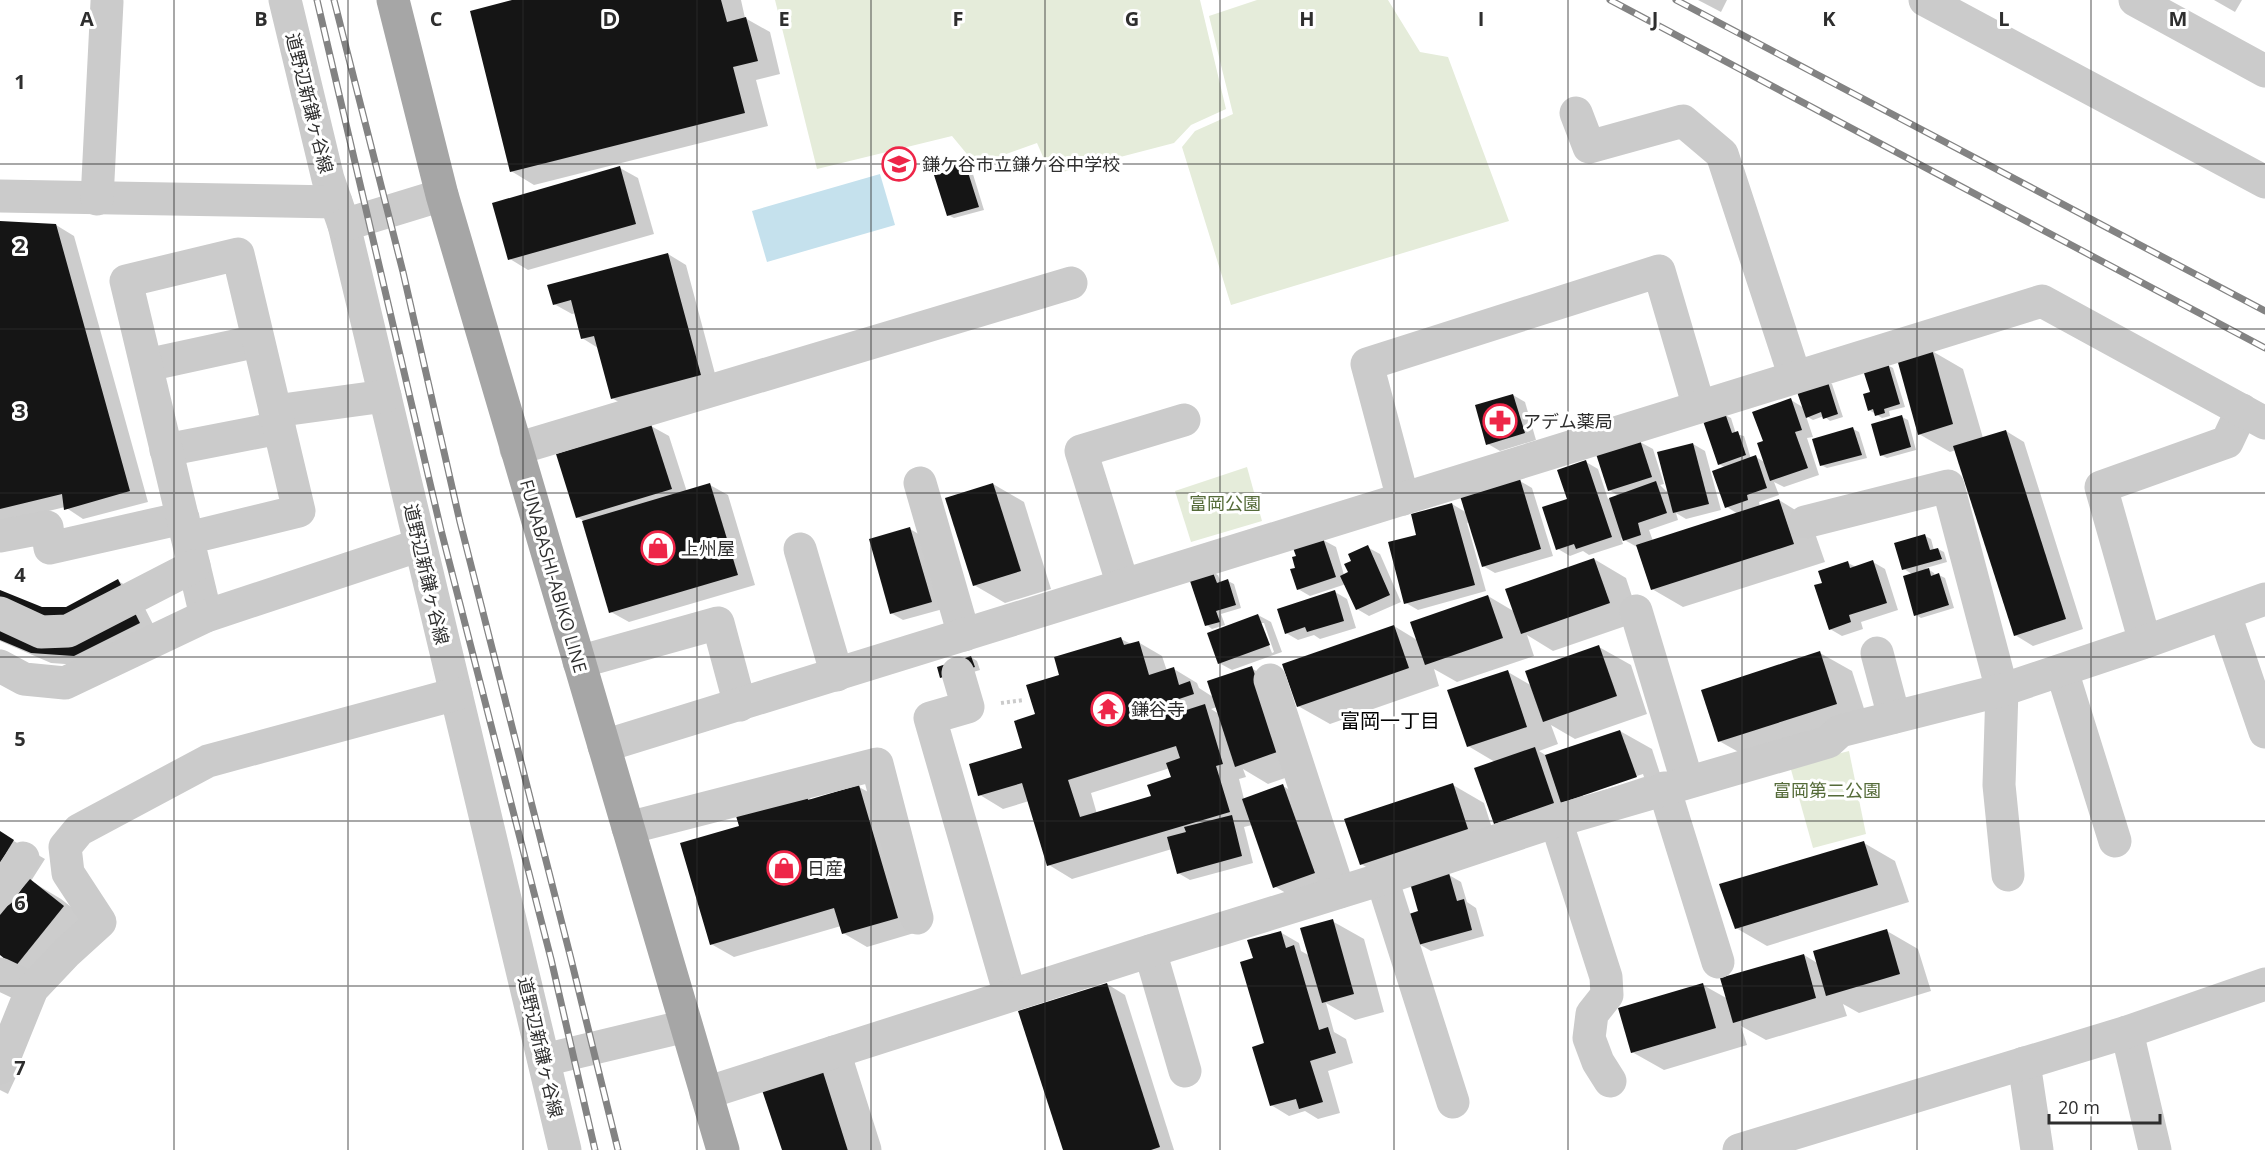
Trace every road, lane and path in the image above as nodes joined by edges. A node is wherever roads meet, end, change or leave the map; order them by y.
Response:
1 (285, 0) edge
2 (393, 0) edge
3 (1925, 0) edge
4 (2135, 0) edge
5 (107, 2) dead end
6 (2265, 71) edge
7 (1576, 112) dead end
8 (2265, 182) edge
9 (442, 195) junction
10 (0, 196) edge
11 (97, 199) junction
12 (340, 214) junction
13 (1071, 283) dead end
14 (258, 340) junction
15 (147, 365) junction
16 (1795, 377) junction
17 (385, 396) junction
18 (1699, 407) junction
19 (2253, 416) edge
20 (277, 420) junction
21 (1184, 420) dead end
22 (516, 449) junction
23 (166, 450) junction
24 (920, 483) dead end
25 (1403, 499) junction
26 (1805, 522) dead end
27 (0, 536) edge
28 (188, 540) junction
29 (420, 545) junction
30 (800, 549) dead end
31 (1124, 585) junction
32 (2265, 599) edge
33 (1636, 611) dead end
34 (0, 613) edge
35 (2225, 615) junction
36 (206, 616) junction
37 (2145, 642) junction
38 (956, 652) junction
39 (1877, 653) dead end
40 (579, 662) junction
41 (0, 666) edge
42 (2062, 671) junction
43 (837, 675) junction
44 (1270, 680) dead end
45 (2002, 690) junction
46 (456, 694) junction
47 (740, 705) junction
48 (1894, 717) junction
49 (2265, 732) edge
50 (604, 746) junction
51 (1675, 784) junction
52 (1556, 820) junction
53 (628, 828) junction
54 (2115, 841) dead end
55 (23, 858) dead end
56 (2008, 875) dead end
57 (1382, 879) junction
58 (0, 891) edge
59 (1339, 892) junction
60 (917, 918) dead end
61 (1150, 951) junction
62 (1718, 962) dead end
63 (0, 974) edge
64 (2265, 984) edge
65 (32, 989) junction
66 (1010, 995) junction
67 (686, 1026) junction
68 (2127, 1032) junction
69 (834, 1052) junction
70 (544, 1060) junction
71 (2024, 1063) junction
72 (0, 1068) edge
73 (1185, 1071) dead end
74 (1610, 1081) dead end
75 (706, 1093) junction
76 (1453, 1102) dead end
77 (1820, 1138) edge
78 (566, 1150) edge
79 (723, 1150) edge
80 (865, 1150) edge
81 (1739, 1150) edge
82 (2037, 1150) edge
83 (2155, 1150) edge

1 - 12 street, 道野辺新鎌ヶ谷線
2 - 9 main road, FUNABASHI-ABIKO LINE
3 - 8 street
4 - 6 street
5 - 11 street
7 - 16 street
9 - 12 street
9 - 22 main road, FUNABASHI-ABIKO LINE
10 - 11 street
11 - 12 street
12 - 17 street, 道野辺新鎌ヶ谷線
13 - 22 street
14 - 15 street
14 - 15 street
14 - 20 street
15 - 23 street
16 - 18 street
16 - 19 street
17 - 20 street
17 - 29 street, 道野辺新鎌ヶ谷線
18 - 25 street
18 - 25 street
19 - 37 street
20 - 23 street
20 - 28 street
21 - 31 street
22 - 40 main road, FUNABASHI-ABIKO LINE
23 - 28 street
24 - 38 street
25 - 31 street
26 - 45 street
27 - 28 street
28 - 34 street
28 - 36 street
29 - 36 street
29 - 46 street, 道野辺新鎌ヶ谷線
30 - 43 street
31 - 38 street
32 - 35 street
33 - 51 street
35 - 37 street
35 - 49 street
36 - 41 street
37 - 42 street
38 - 43 street
38 - 66 street
39 - 48 street
40 - 47 street
40 - 50 main road, FUNABASHI-ABIKO LINE
42 - 45 street
42 - 54 street
43 - 47 street
44 - 59 street
45 - 48 street
45 - 56 street
46 - 65 street
46 - 70 street, 道野辺新鎌ヶ谷線
47 - 50 street
48 - 51 street
50 - 53 main road, FUNABASHI-ABIKO LINE
51 - 52 street
51 - 62 street
52 - 57 street
52 - 74 street
53 - 60 street
53 - 67 main road, FUNABASHI-ABIKO LINE
55 - 58 street
57 - 59 street
57 - 76 street
59 - 61 street
61 - 66 street
61 - 73 street
63 - 65 street
64 - 68 street
65 - 72 street
66 - 69 street
67 - 70 street
67 - 75 main road, FUNABASHI-ABIKO LINE
68 - 71 street
68 - 83 street
69 - 75 street
69 - 80 street
70 - 78 street, 道野辺新鎌ヶ谷線
71 - 77 street
71 - 82 street
75 - 79 main road, FUNABASHI-ABIKO LINE
77 - 81 street

